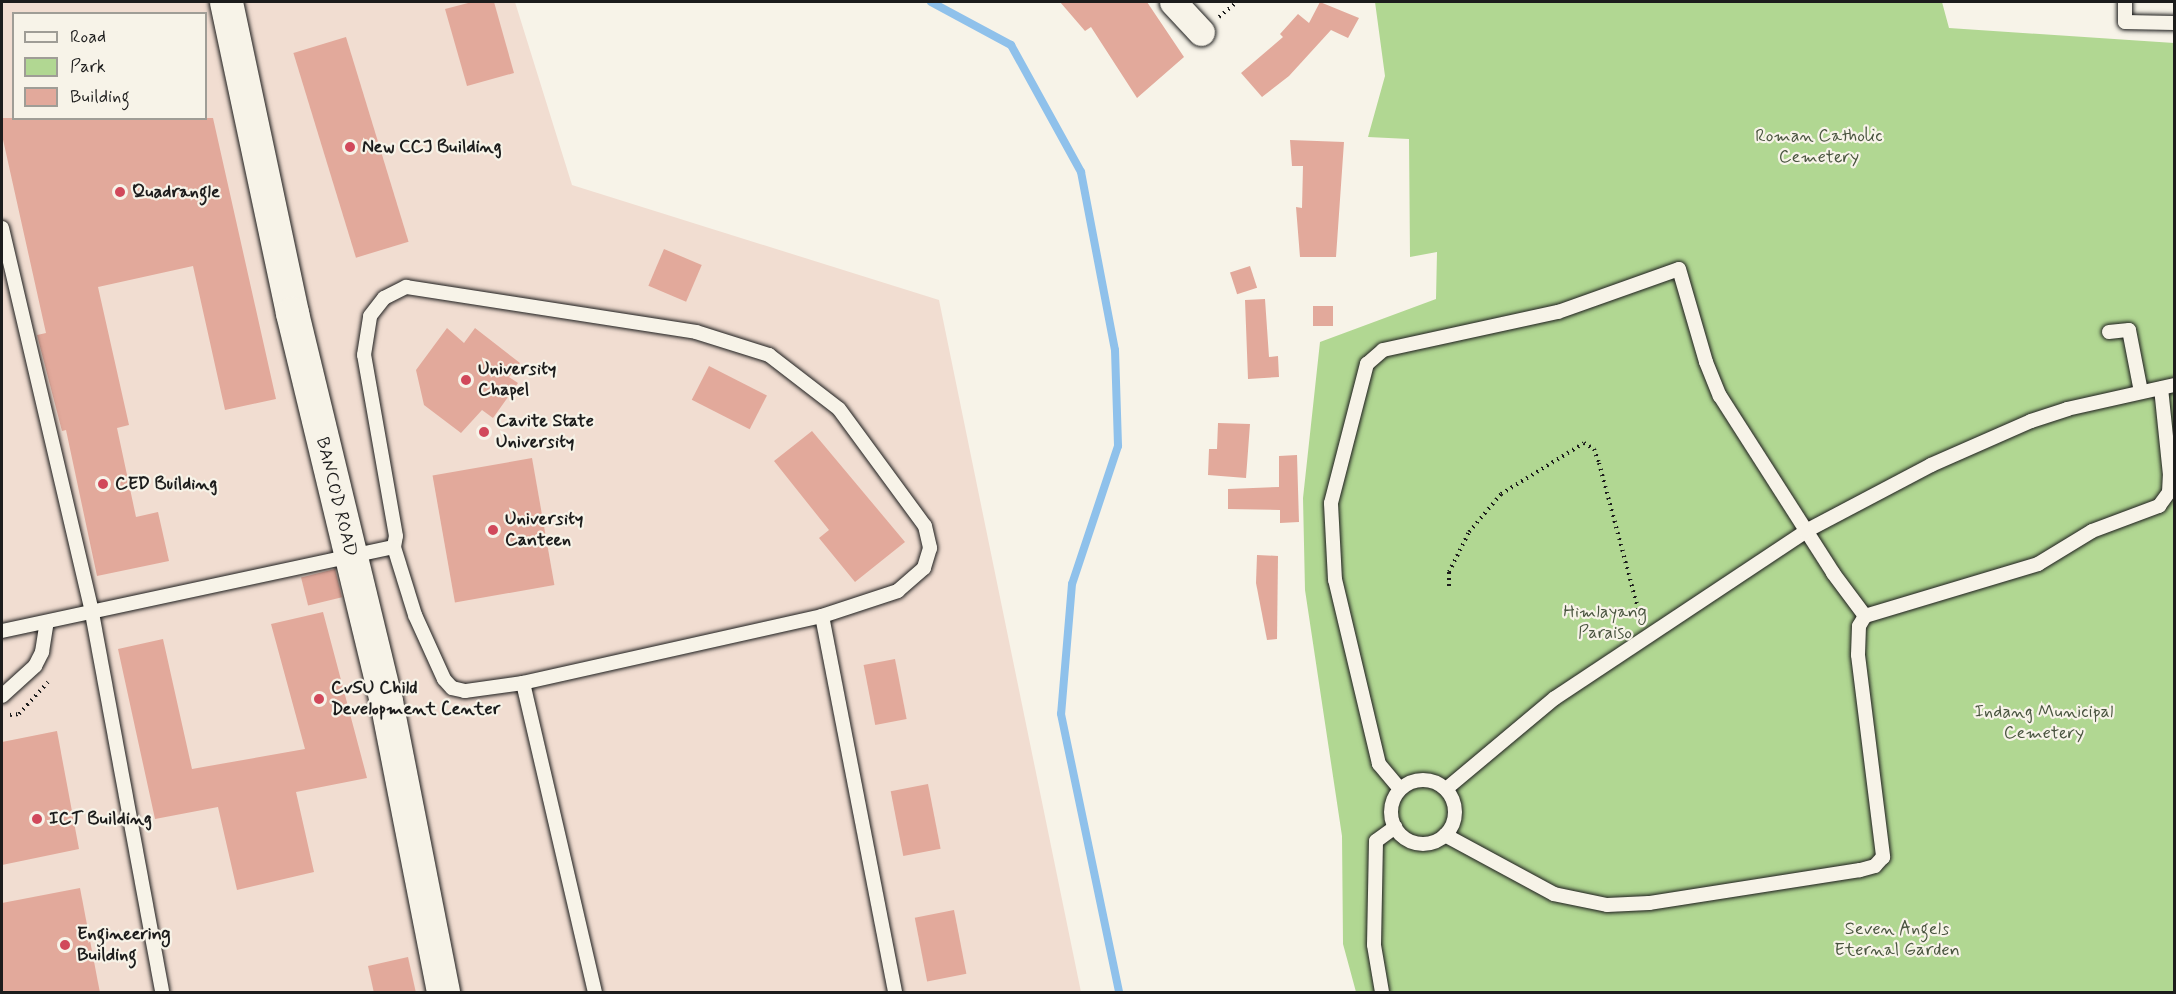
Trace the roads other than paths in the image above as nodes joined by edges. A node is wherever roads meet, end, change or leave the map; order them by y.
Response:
1 (226, 2) edge
2 (1173, 2) edge
3 (2125, 2) edge
4 (2175, 24) edge
5 (1201, 32) dead end
6 (2, 228) edge
7 (2109, 332) dead end
8 (2168, 386) edge
9 (2141, 392) junction
10 (1806, 531) junction
11 (394, 547) junction
12 (351, 557) junction
13 (92, 613) junction
14 (822, 616) junction
15 (1865, 616) junction
16 (47, 622) junction
17 (2, 631) edge
18 (523, 684) junction
19 (2, 696) edge
20 (1400, 789) junction
21 (1446, 789) junction
22 (1395, 827) junction
23 (1445, 835) junction
24 (162, 993) edge
25 (443, 993) edge
26 (596, 993) edge
27 (895, 993) edge
28 (1382, 993) edge

1 - 12 street, BANCOD ROAD
2 - 5 street
3 - 4 lane
6 - 13 lane
7 - 9 lane
8 - 9 lane
8 - 15 lane
9 - 10 lane
10 - 15 lane
10 - 20 lane
10 - 21 lane
11 - 12 lane
11 - 14 lane
11 - 18 lane
12 - 13 lane
12 - 25 street, BANCOD ROAD
13 - 16 lane
13 - 24 lane
14 - 18 lane
14 - 27 lane
15 - 23 lane
16 - 17 lane
16 - 19 lane
18 - 26 lane
20 - 21 lane
20 - 22 lane
21 - 23 lane
22 - 23 lane
22 - 28 lane

